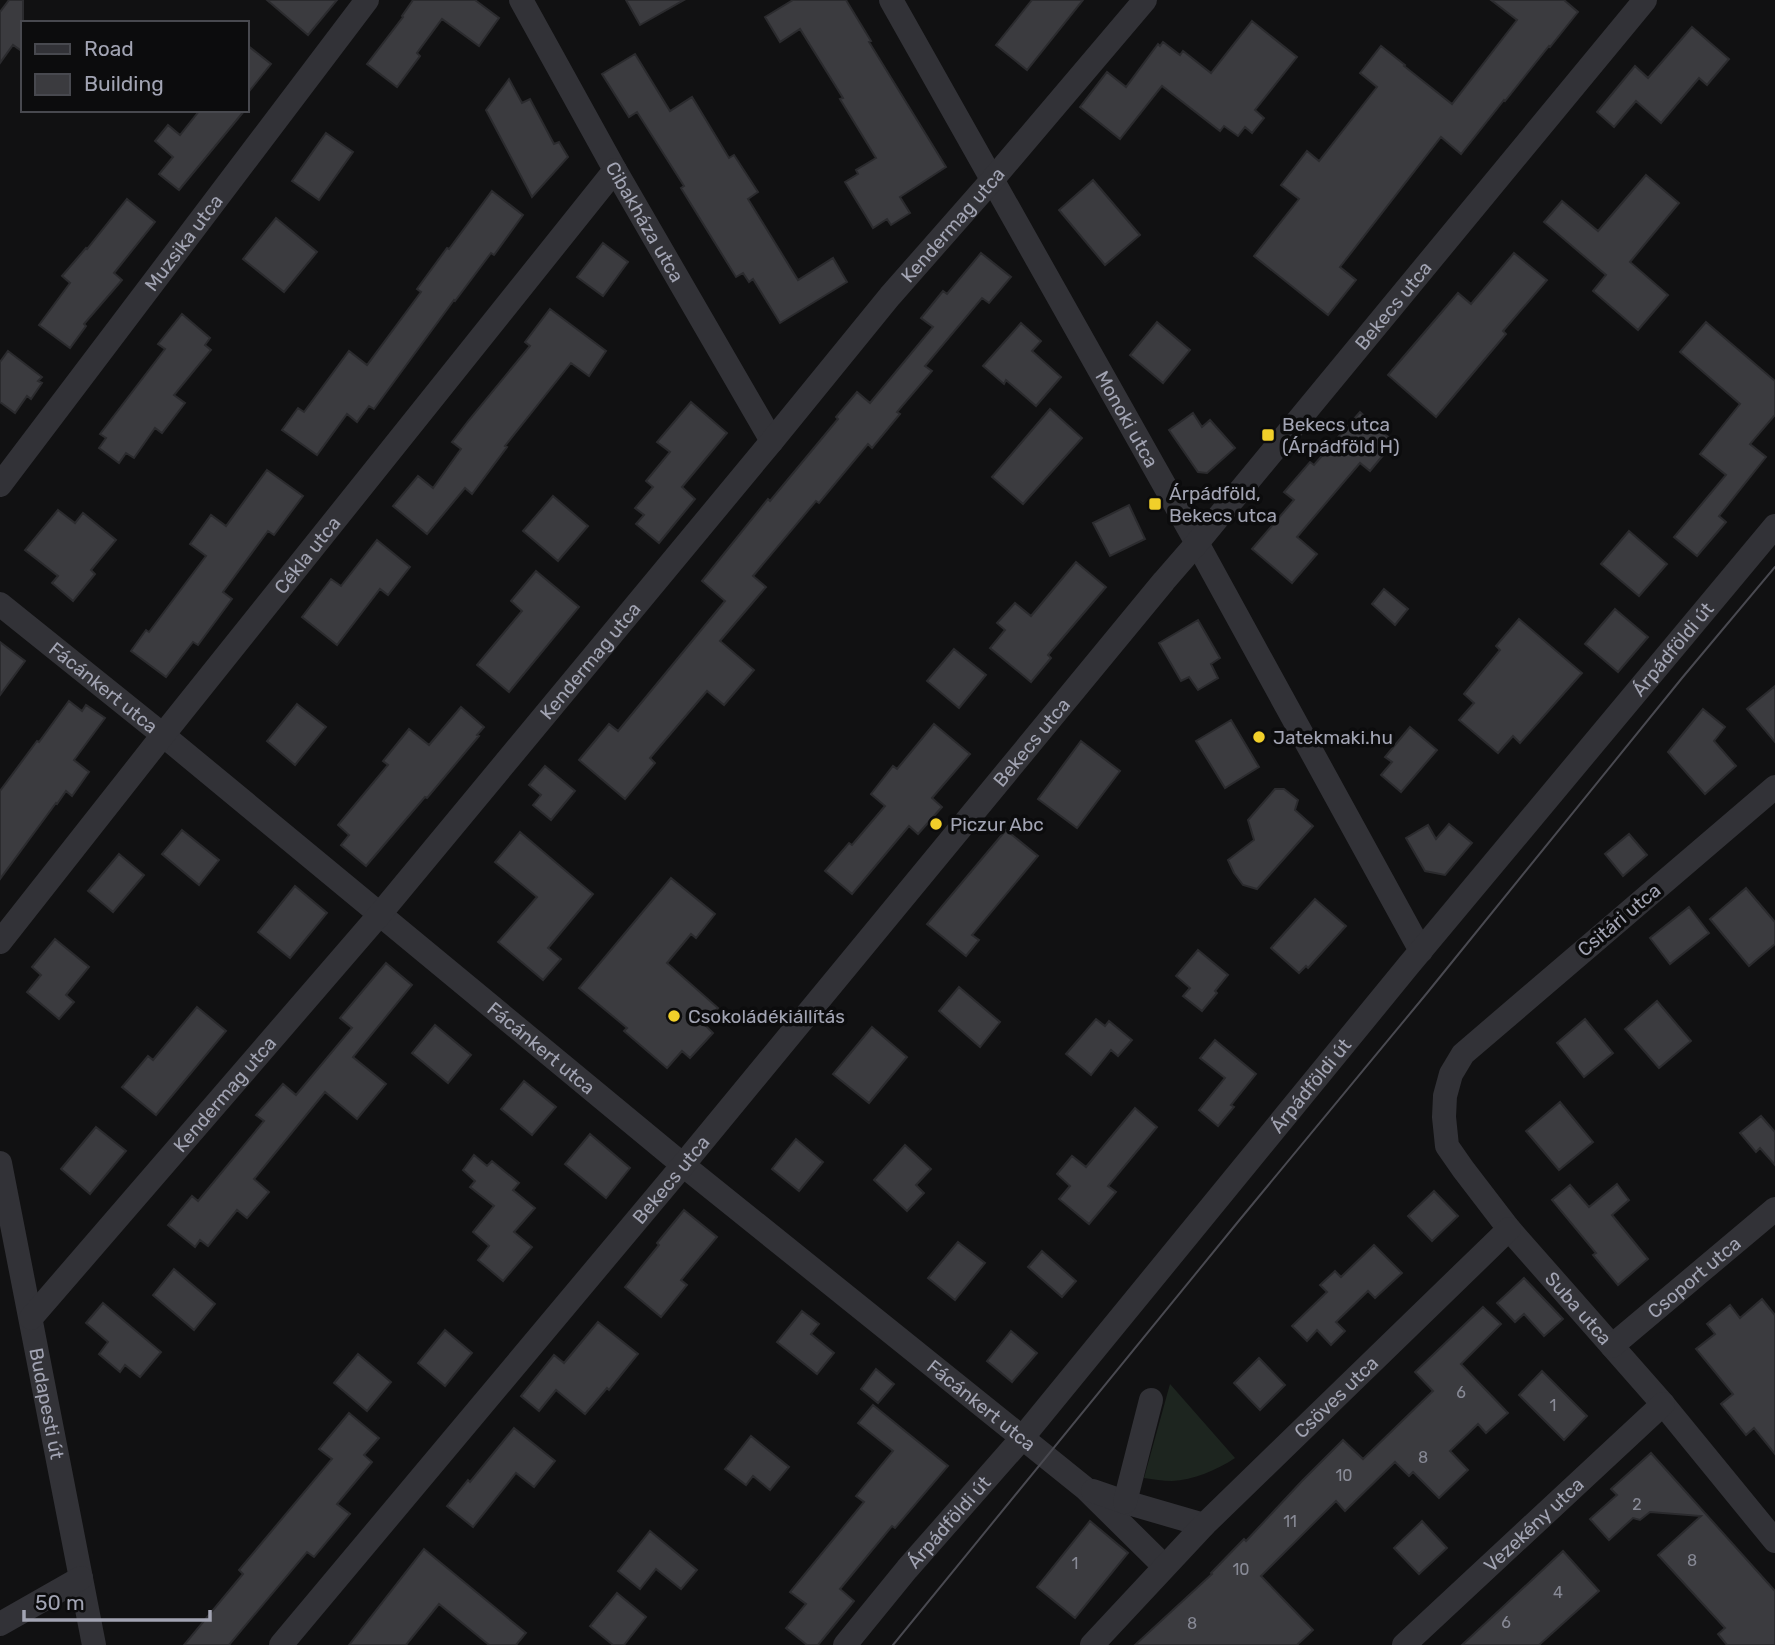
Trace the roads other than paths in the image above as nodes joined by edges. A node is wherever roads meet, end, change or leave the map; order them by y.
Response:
1 (367, 0) edge
2 (521, 0) edge
3 (891, 0) edge
4 (1144, 0) edge
5 (1646, 0) edge
6 (615, 170) junction
7 (993, 179) junction
8 (772, 440) junction
9 (0, 485) edge
10 (1775, 526) edge
11 (1197, 543) junction
12 (0, 604) edge
13 (163, 735) junction
14 (1775, 788) edge
15 (380, 914) junction
16 (0, 942) edge
17 (1421, 951) junction
18 (1463, 1054) joint
19 (0, 1163) edge
20 (683, 1165) junction
21 (1775, 1209) edge
22 (5, 1225) edge
23 (1508, 1230) junction
24 (31, 1318) junction
25 (1612, 1346) junction
26 (1151, 1399) dead end
27 (1663, 1404) junction
28 (1023, 1437) junction
29 (1086, 1489) junction
30 (1125, 1502) junction
31 (1204, 1525) junction
32 (1775, 1541) edge
33 (1164, 1566) junction
34 (81, 1578) junction
35 (0, 1624) edge
36 (94, 1645) edge
37 (281, 1645) edge
38 (845, 1645) edge
39 (1092, 1645) edge
40 (1404, 1645) edge

1 - 9 street, Muzsika utca
2 - 6 street, Cibakháza utca
3 - 7 street, Monoki utca
4 - 7 street, Kendermag utca
5 - 11 street, Bekecs utca
6 - 8 street, Cibakháza utca
6 - 13 street, Cékla utca
7 - 8 street, Kendermag utca
7 - 11 street, Monoki utca
8 - 15 street, Kendermag utca
10 - 17 street, Árpádföldi út
11 - 17 street, Monoki utca
11 - 20 street, Bekecs utca
12 - 13 street, Fácánkert utca
13 - 15 street, Fácánkert utca
13 - 16 street, Cékla utca
14 - 18 street, Csitári utca
15 - 20 street, Fácánkert utca
15 - 24 street, Kendermag utca
17 - 28 street, Árpádföldi út
18 - 23 street, Suba utca
19 - 22 street, Budapesti út
20 - 28 street, Fácánkert utca
20 - 37 street, Bekecs utca
21 - 25 street, Csoport utca
22 - 24 street, Budapesti út
23 - 25 street, Suba utca
23 - 31 street, Csöves utca
24 - 34 street, Budapesti út
25 - 27 street, Suba utca
26 - 30 street
27 - 32 street, Suba utca
27 - 40 street, Vezekény utca
28 - 29 street, Fácánkert utca
28 - 38 street, Árpádföldi út
29 - 30 street, Fácánkert utca
29 - 33 street, Fácánkert utca
30 - 31 street, Fácánkert utca
31 - 33 street, Csöves utca
33 - 39 street, Csöves utca
34 - 35 street
34 - 36 street, Budapesti út

